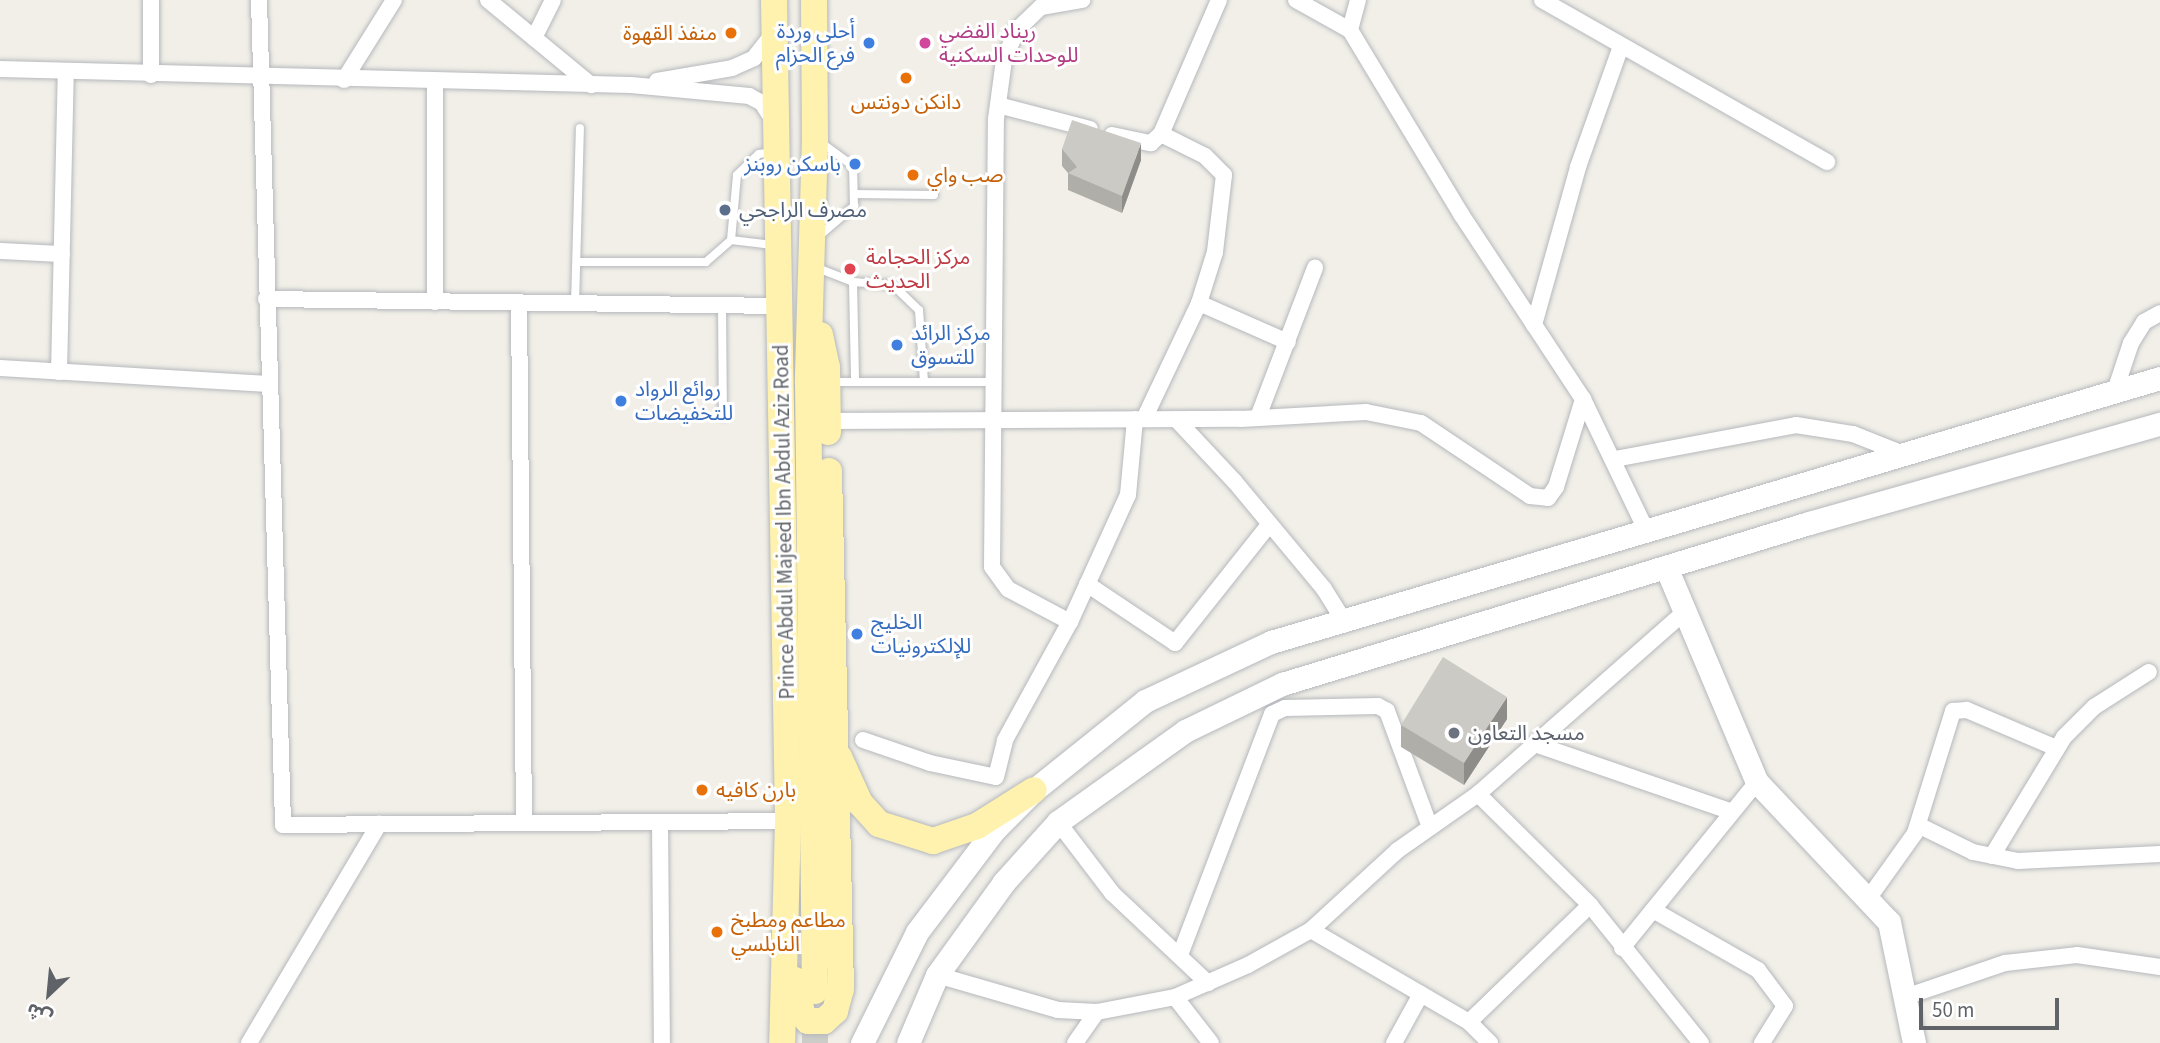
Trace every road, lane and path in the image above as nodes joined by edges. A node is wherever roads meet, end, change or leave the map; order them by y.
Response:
1 (151, 0) edge
2 (259, 0) edge
3 (394, 0) edge
4 (488, 0) edge
5 (553, 0) edge
6 (774, 0) edge
7 (814, 0) edge
8 (1082, 0) edge
9 (1219, 0) edge
10 (1296, 0) edge
11 (1358, 0) edge
12 (1542, 0) edge
13 (1350, 30) junction
14 (775, 32) junction
15 (534, 38) junction
16 (1621, 46) junction
17 (0, 69) edge
18 (66, 72) junction
19 (151, 75) junction
20 (260, 79) junction
21 (344, 80) junction
22 (435, 82) junction
23 (592, 85) junction
24 (631, 85) junction
25 (998, 105) junction
26 (777, 125) junction
27 (580, 128) dead end
28 (1161, 134) junction
29 (816, 139) junction
30 (777, 152) junction
31 (1827, 162) dead end
32 (854, 194) junction
33 (934, 195) dead end
34 (731, 240) junction
35 (779, 246) junction
36 (0, 251) edge
37 (813, 253) junction
38 (62, 254) junction
39 (577, 262) junction
40 (1315, 268) dead end
41 (853, 282) junction
42 (812, 295) junction
43 (266, 299) junction
44 (435, 302) junction
45 (519, 303) junction
46 (1199, 303) junction
47 (575, 304) junction
48 (722, 306) junction
49 (780, 306) junction
50 (2160, 313) edge
51 (1534, 325) junction
52 (1288, 342) junction
53 (0, 368) edge
54 (60, 372) junction
55 (2160, 378) edge
56 (827, 382) junction
57 (855, 382) junction
58 (924, 382) junction
59 (993, 383) junction
60 (269, 384) junction
61 (2115, 391) junction
62 (1583, 400) junction
63 (723, 416) dead end
64 (1258, 417) junction
65 (1139, 419) junction
66 (1175, 419) junction
67 (992, 420) junction
68 (828, 421) junction
69 (2160, 424) edge
70 (1901, 453) junction
71 (1615, 459) junction
72 (1269, 525) junction
73 (1646, 530) junction
74 (1666, 567) junction
75 (1087, 584) junction
76 (1683, 613) junction
77 (1343, 620) junction
78 (1070, 622) junction
79 (2149, 672) dead end
80 (832, 739) junction
81 (863, 740) dead end
82 (1535, 744) junction
83 (2056, 748) junction
84 (1757, 782) junction
85 (1034, 790) junction
86 (1478, 794) junction
87 (1732, 812) junction
88 (788, 821) junction
89 (660, 822) junction
90 (1058, 822) junction
91 (524, 823) junction
92 (379, 824) junction
93 (1918, 825) junction
94 (1430, 827) junction
95 (2160, 854) edge
96 (1992, 856) junction
97 (1868, 899) junction
98 (1590, 905) junction
99 (1653, 910) junction
100 (786, 923) junction
101 (1311, 930) junction
102 (1622, 948) junction
103 (1180, 955) junction
104 (2160, 967) edge
105 (937, 975) junction
106 (1208, 983) junction
107 (815, 991) tunnel mouth
108 (1421, 994) junction
109 (1175, 997) junction
110 (1905, 997) junction
111 (1097, 1012) junction
112 (1469, 1022) junction
113 (1079, 1041) edge
114 (249, 1043) edge
115 (662, 1043) edge
116 (782, 1043) edge
117 (862, 1043) edge
118 (908, 1043) edge
119 (1211, 1043) edge
120 (1394, 1043) edge
121 (1490, 1043) edge
122 (1701, 1043) edge
123 (1762, 1043) edge
124 (1914, 1043) edge

1 - 19 street
2 - 20 street
3 - 21 street
4 - 15 street
5 - 15 street
6 - 14 main road, Prince Abdul Majeed Ibn Abdul Aziz Road
7 - 29 main road, Prince Abdul Majeed Ibn Abdul Aziz Road
8 - 25 street
9 - 28 street
10 - 13 street
11 - 13 street
12 - 16 street
13 - 51 street
14 - 24 street
14 - 26 main road, Prince Abdul Majeed Ibn Abdul Aziz Road
15 - 23 street
16 - 31 street
16 - 51 street
17 - 18 street
18 - 19 street
18 - 38 street
19 - 20 street
20 - 21 street
20 - 43 street
21 - 22 street
22 - 23 street
22 - 44 street
23 - 24 street
24 - 26 street
25 - 28 street
25 - 59 street
26 - 30 main road, Prince Abdul Majeed Ibn Abdul Aziz Road
27 - 39 lane
28 - 46 street
29 - 32 lane
29 - 37 main road, Prince Abdul Majeed Ibn Abdul Aziz Road
30 - 34 lane
30 - 35 main road, Prince Abdul Majeed Ibn Abdul Aziz Road
32 - 33 lane
32 - 37 lane
34 - 35 lane
34 - 39 lane
35 - 49 main road, Prince Abdul Majeed Ibn Abdul Aziz Road
36 - 38 street
37 - 41 lane
37 - 42 main road, Prince Abdul Majeed Ibn Abdul Aziz Road
38 - 54 street
39 - 47 lane
40 - 52 street
41 - 57 lane
41 - 58 lane
42 - 56 main road
42 - 107 main road, Prince Abdul Majeed Ibn Abdul Aziz Road
43 - 44 street
43 - 60 street
44 - 45 street
45 - 47 street
45 - 91 street
46 - 52 street
46 - 65 street
47 - 48 street
48 - 49 street
48 - 63 lane
49 - 88 main road, Prince Abdul Majeed Ibn Abdul Aziz Road
50 - 61 street
51 - 62 street
52 - 64 street
53 - 54 street
54 - 60 street
55 - 61 main road
56 - 57 lane
56 - 68 main road
57 - 58 lane
58 - 59 lane
59 - 67 street
60 - 92 street
61 - 70 main road
62 - 64 street
62 - 71 street
64 - 66 street
65 - 66 street
65 - 67 street
65 - 75 street
66 - 72 street
67 - 68 street
67 - 78 street
68 - 80 main road
69 - 74 main road
70 - 71 street
70 - 73 main road
71 - 73 street
72 - 75 street
72 - 77 street
73 - 77 main road
74 - 76 main road
74 - 90 main road
75 - 78 street
76 - 82 street
76 - 84 main road
77 - 85 main road
78 - 81 street
79 - 83 street
80 - 85 main road
80 - 100 main road
82 - 86 street
82 - 87 street
83 - 93 street
83 - 96 street
84 - 87 street
84 - 97 main road
85 - 117 main road
86 - 94 street
86 - 98 street
87 - 99 street
88 - 89 street
88 - 100 main road, Prince Abdul Majeed Ibn Abdul Aziz Road
89 - 91 street
89 - 115 street
90 - 103 street
90 - 105 main road
91 - 92 street
92 - 114 street
93 - 96 street
93 - 97 street
94 - 101 street
94 - 103 street
95 - 96 street
97 - 110 main road
98 - 102 street
98 - 112 street
99 - 102 street
99 - 123 street
100 - 116 main road, Prince Abdul Majeed Ibn Abdul Aziz Road
101 - 106 street
101 - 108 street
102 - 122 street
103 - 106 street
104 - 110 street
105 - 111 street
105 - 118 main road
106 - 109 street
108 - 112 street
108 - 120 street
109 - 111 street
109 - 119 street
110 - 124 main road
111 - 113 street
112 - 121 street

